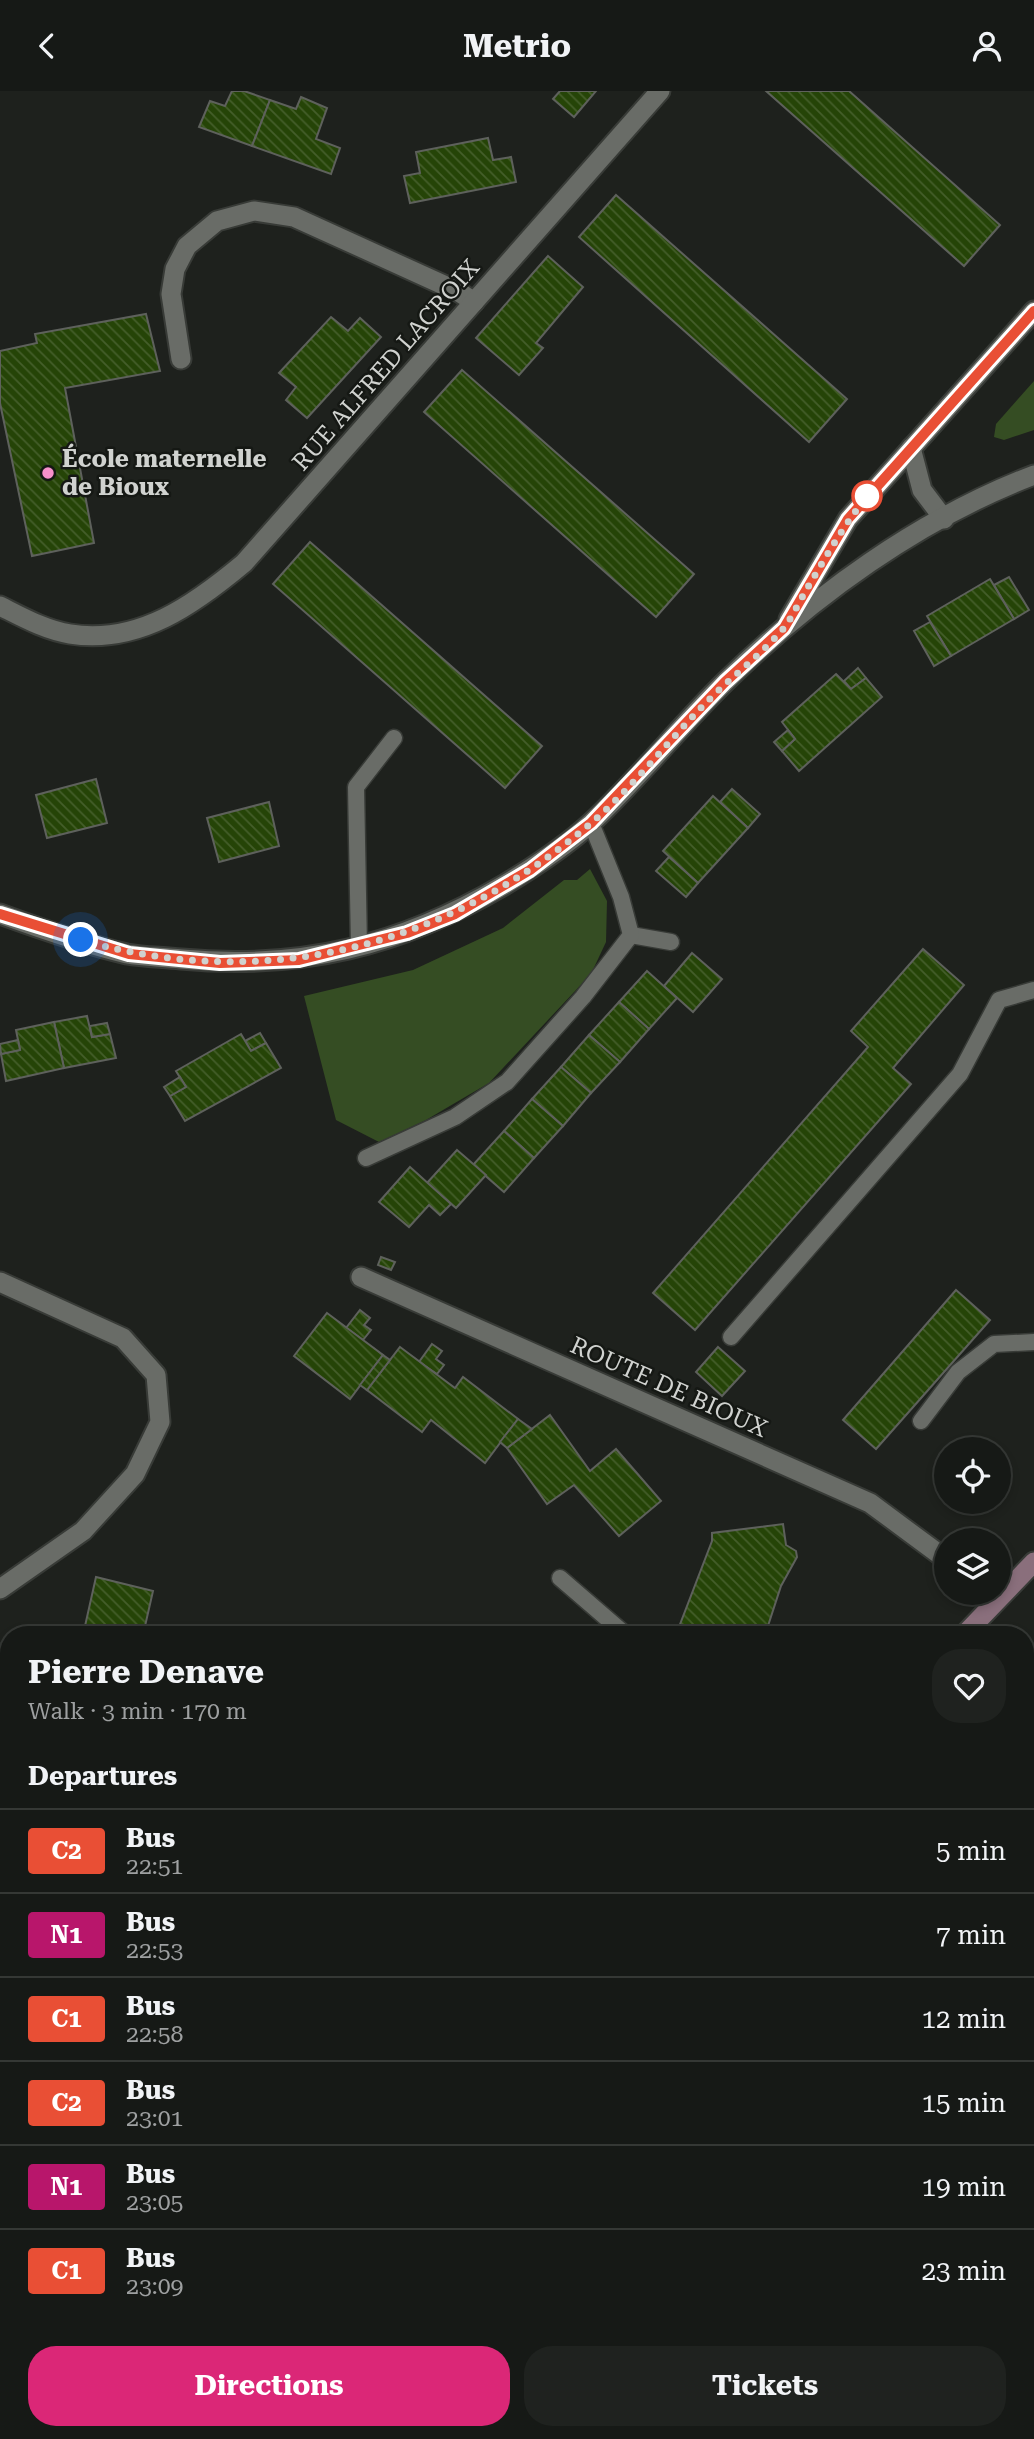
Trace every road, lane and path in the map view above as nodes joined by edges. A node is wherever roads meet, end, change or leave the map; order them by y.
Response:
1 (660, 91) edge
2 (474, 302) junction
3 (1034, 311) edge
4 (181, 359) dead end
5 (911, 448) junction
6 (1034, 475) edge
7 (943, 519) junction
8 (0, 606) edge
9 (784, 628) junction
10 (394, 738) dead end
11 (591, 823) junction
12 (0, 914) edge
13 (631, 935) junction
14 (671, 942) dead end
15 (359, 947) junction
16 (1034, 990) edge
17 (366, 1158) dead end
18 (361, 1277) dead end
19 (0, 1282) edge
20 (731, 1337) dead end
21 (1034, 1342) edge
22 (921, 1421) dead end
23 (934, 1550) edge
24 (1034, 1562) edge
25 (560, 1578) dead end
26 (1011, 1581) edge
27 (0, 1589) edge
28 (987, 1605) edge
29 (616, 1626) edge
30 (971, 1626) edge

1 - 2 street, RUE ALFRED LACROIX
2 - 4 street
2 - 8 street, RUE ALFRED LACROIX
3 - 5 street
5 - 7 street
5 - 9 street
6 - 7 street
7 - 9 street
9 - 11 street
10 - 15 lane
11 - 13 lane
11 - 15 street
12 - 15 street
13 - 14 lane
13 - 17 lane
16 - 20 lane
18 - 23 street, ROUTE DE BIOUX
19 - 27 street
21 - 22 lane
24 - 26 main road
25 - 29 lane
28 - 30 main road

